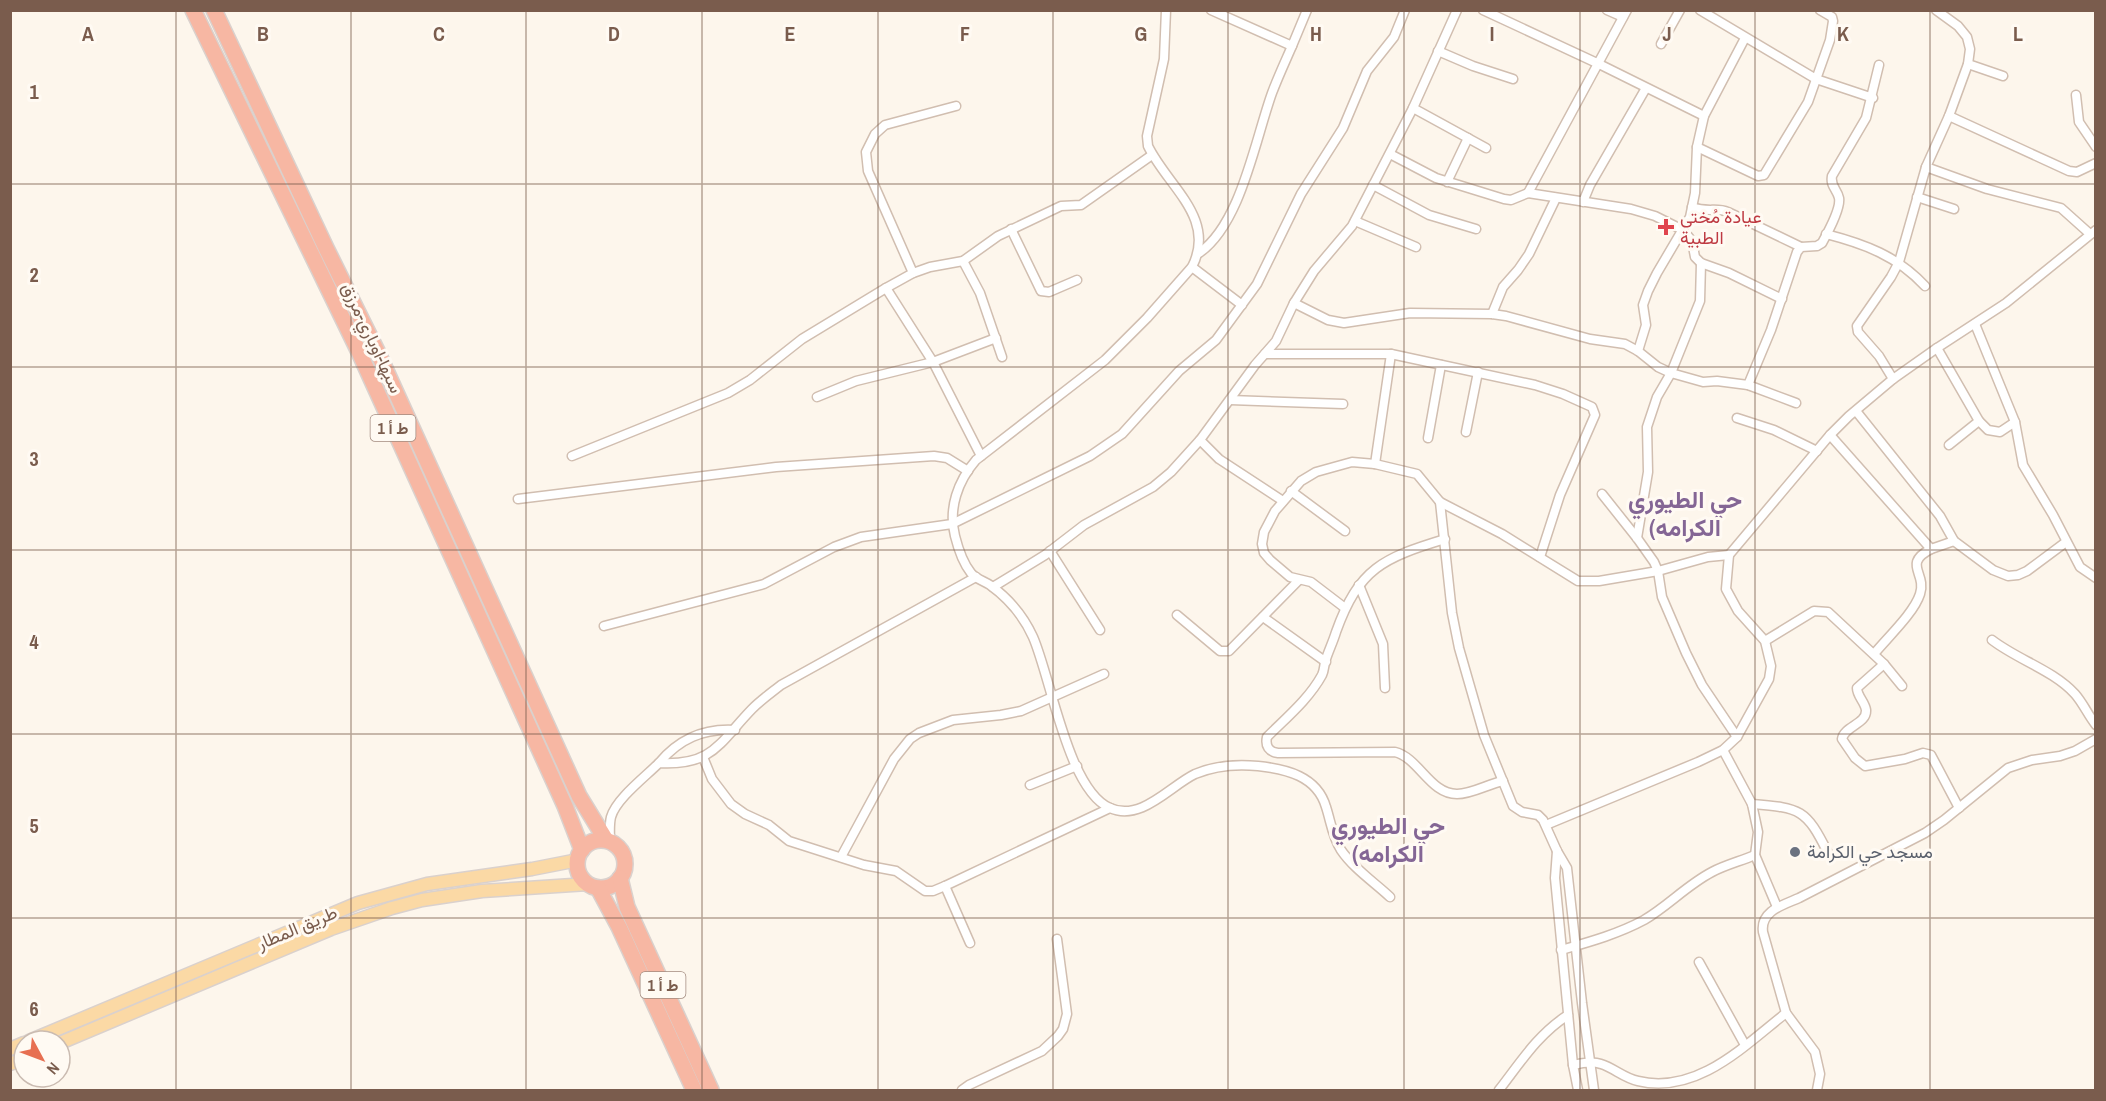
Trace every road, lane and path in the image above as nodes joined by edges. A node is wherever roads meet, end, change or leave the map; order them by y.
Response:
1 (193, 10) edge
2 (214, 10) edge
3 (1166, 10) edge
4 (1211, 10) edge
5 (1307, 10) edge
6 (1405, 10) edge
7 (1483, 10) edge
8 (1607, 10) edge
9 (1680, 10) edge
10 (1700, 10) edge
11 (1820, 10) edge
12 (1936, 10) edge
13 (1454, 12) edge
14 (1625, 14) edge
15 (1745, 38) junction
16 (1661, 44) dead end
17 (1292, 46) junction
18 (1438, 51) junction
19 (1599, 64) junction
20 (1968, 64) junction
21 (1879, 65) dead end
22 (2004, 76) dead end
23 (1512, 79) dead end
24 (1816, 79) junction
25 (1646, 88) junction
26 (2076, 95) dead end
27 (1873, 98) junction
28 (956, 106) dead end
29 (1413, 108) junction
30 (1704, 116) junction
31 (1948, 116) junction
32 (1468, 138) junction
33 (1697, 147) junction
34 (2096, 147) edge
35 (1486, 148) dead end
36 (1390, 154) junction
37 (1152, 155) junction
38 (2096, 163) edge
39 (1926, 167) junction
40 (1447, 182) junction
41 (1373, 185) junction
42 (1528, 193) junction
43 (1917, 197) junction
44 (1556, 198) junction
45 (1583, 202) junction
46 (1692, 207) junction
47 (1954, 209) dead end
48 (1355, 221) junction
49 (1011, 228) junction
50 (1476, 229) dead end
51 (1683, 230) junction
52 (2093, 232) edge
53 (1826, 234) junction
54 (1416, 247) dead end
55 (1801, 248) junction
56 (1199, 253) junction
57 (963, 261) junction
58 (1899, 262) junction
59 (1701, 263) junction
60 (1192, 267) junction
61 (914, 273) junction
62 (1077, 280) dead end
63 (1925, 285) dead end
64 (886, 288) junction
65 (1782, 298) junction
66 (1294, 303) junction
67 (1242, 305) junction
68 (1492, 314) junction
69 (1976, 324) junction
70 (996, 338) junction
71 (1937, 348) junction
72 (1638, 351) junction
73 (358, 352) junction
74 (378, 353) junction
75 (1265, 354) junction
76 (1391, 354) junction
77 (1002, 357) dead end
78 (933, 362) junction
79 (1441, 365) junction
80 (1478, 372) junction
81 (1671, 373) junction
82 (1893, 379) junction
83 (1748, 385) junction
84 (817, 397) dead end
85 (1230, 400) junction
86 (1796, 403) dead end
87 (1342, 404) dead end
88 (1856, 411) junction
89 (1737, 417) dead end
90 (1979, 421) junction
91 (2015, 422) junction
92 (1466, 432) dead end
93 (1830, 435) junction
94 (1428, 438) dead end
95 (1200, 440) junction
96 (1949, 445) dead end
97 (1816, 451) junction
98 (572, 456) dead end
99 (981, 456) junction
100 (1375, 464) junction
101 (968, 471) junction
102 (1291, 491) junction
103 (1602, 494) dead end
104 (518, 500) dead end
105 (1283, 501) junction
106 (1440, 502) junction
107 (952, 524) junction
108 (1345, 531) dead end
109 (1637, 537) junction
110 (1445, 539) junction
111 (1954, 541) junction
112 (2066, 542) junction
113 (1931, 549) junction
114 (1050, 551) junction
115 (1729, 555) junction
116 (1540, 557) junction
117 (1658, 571) junction
118 (976, 578) junction
119 (2096, 578) edge
120 (1299, 580) junction
121 (1359, 585) junction
122 (993, 587) junction
123 (1345, 608) junction
124 (1177, 615) dead end
125 (1263, 617) junction
126 (604, 626) dead end
127 (1100, 630) dead end
128 (1992, 640) dead end
129 (1765, 641) junction
130 (1874, 654) junction
131 (1326, 662) junction
132 (1884, 664) junction
133 (1104, 674) dead end
134 (1902, 686) dead end
135 (1385, 688) dead end
136 (1052, 698) junction
137 (2096, 725) edge
138 (735, 730) junction
139 (1737, 737) junction
140 (2096, 739) edge
141 (1723, 750) junction
142 (703, 757) junction
143 (659, 763) junction
144 (1077, 766) junction
145 (1503, 781) junction
146 (1030, 785) dead end
147 (1752, 804) junction
148 (1110, 808) junction
149 (1959, 808) junction
150 (1546, 825) junction
151 (608, 841) junction
152 (1557, 851) junction
153 (1828, 853) dead end
154 (580, 855) junction
155 (1755, 855) junction
156 (840, 857) junction
157 (620, 878) junction
158 (593, 886) junction
159 (945, 886) junction
160 (1390, 897) dead end
161 (1777, 907) junction
162 (1057, 939) dead end
163 (970, 943) dead end
164 (1576, 946) junction
165 (1561, 950) junction
166 (1699, 962) dead end
167 (1786, 1013) junction
168 (1568, 1016) junction
169 (58, 1029) edge
170 (72, 1038) edge
171 (1745, 1045) junction
172 (1590, 1063) junction
173 (1573, 1065) junction
174 (694, 1090) edge
175 (711, 1090) edge
176 (962, 1090) edge
177 (1499, 1090) edge
178 (1578, 1090) edge
179 (1594, 1090) edge
180 (1817, 1090) edge

1 - 73 highway, سبها-اوباري-مرزق / ط أ 1
2 - 74 highway, سبها-اوباري-مرزق / ط أ 1
3 - 37 street
4 - 17 street
5 - 17 street
6 - 67 street
7 - 19 street
8 - 14 street
9 - 16 street
10 - 15 street
11 - 24 street
12 - 20 street
13 - 18 street
14 - 19 street
15 - 24 street
15 - 30 street
17 - 56 street
18 - 23 street
18 - 29 street
19 - 25 street
19 - 42 street
20 - 22 street
20 - 31 street
21 - 27 street
24 - 27 street
24 - 33 street
25 - 30 street
25 - 45 street
26 - 34 street
27 - 53 street
28 - 61 street
29 - 32 street
29 - 36 street
30 - 33 street
31 - 38 street
31 - 39 street
32 - 35 street
32 - 40 street
33 - 46 street
36 - 40 street
36 - 41 street
37 - 49 street
37 - 56 street
39 - 43 street
39 - 52 street
40 - 42 street
41 - 48 street
41 - 50 street
42 - 44 street
43 - 47 street
43 - 58 street
44 - 45 street
44 - 68 street
45 - 51 street
46 - 51 street
46 - 55 street
48 - 54 street
48 - 66 street
49 - 57 street
49 - 62 street
51 - 59 street
51 - 72 street
52 - 69 street
53 - 55 street
53 - 58 street
55 - 65 street
56 - 60 street
57 - 61 street
57 - 70 street
58 - 63 street
58 - 82 street
59 - 65 street
59 - 81 street
60 - 67 street
60 - 99 street
61 - 64 street
64 - 78 street
64 - 98 street
65 - 83 street
66 - 68 street
66 - 75 street
67 - 107 street
68 - 72 street
69 - 71 street
69 - 91 street
70 - 77 street
70 - 78 street
71 - 82 street
71 - 90 street
72 - 81 street
73 - 74 highway
73 - 154 highway, سبها-اوباري-مرزق / ط أ 1
74 - 151 highway, سبها-اوباري-مرزق / ط أ 1
75 - 76 street
75 - 85 street
76 - 79 street
76 - 100 street
78 - 84 street
78 - 99 street
79 - 80 street
79 - 94 street
80 - 92 street
80 - 116 street
81 - 83 street
81 - 109 street
82 - 88 street
83 - 86 street
85 - 87 street
85 - 95 street
88 - 93 street
88 - 111 street
89 - 97 street
90 - 91 street
90 - 96 street
91 - 112 street
93 - 97 street
93 - 113 street
95 - 105 street
95 - 114 street
97 - 115 street
99 - 101 street
100 - 102 street
100 - 106 street
101 - 104 street
101 - 107 street
102 - 105 street
102 - 108 street
103 - 109 street
105 - 120 street
106 - 110 street
106 - 116 street
107 - 118 street
107 - 126 street
109 - 117 street
110 - 121 street
110 - 145 street
111 - 112 street
111 - 113 street
112 - 119 street
113 - 130 street
114 - 122 street
114 - 127 street
115 - 117 street
115 - 129 street
116 - 117 street
117 - 139 street
118 - 122 street
118 - 138 street
120 - 123 street
120 - 125 street
121 - 123 street
121 - 135 street
122 - 136 street
123 - 131 street
124 - 125 street
125 - 131 street
128 - 137 street
129 - 130 street
129 - 139 street
130 - 132 street
131 - 145 street
132 - 134 street
132 - 149 street
133 - 136 street
136 - 144 street
136 - 156 street
138 - 142 street
138 - 143 street
139 - 141 street
140 - 149 street
141 - 147 street
141 - 150 street
142 - 143 street
142 - 156 street
143 - 151 street
144 - 146 street
144 - 148 street
145 - 150 street
147 - 153 street
147 - 155 street
148 - 159 street
148 - 160 street
149 - 161 street
150 - 152 street
151 - 154 highway
151 - 157 highway
152 - 164 street
152 - 165 street
154 - 158 highway
154 - 169 main road, طريق المطار
155 - 161 street
155 - 164 street
156 - 159 street
157 - 158 highway
157 - 175 highway, ط أ 1
158 - 170 main road, طريق المطار
158 - 174 highway, ط أ 1
159 - 163 street
161 - 167 street
162 - 176 street
164 - 165 street
164 - 172 street
165 - 168 street
166 - 171 street
167 - 171 street
167 - 180 street
168 - 173 street
168 - 177 street
171 - 172 street
172 - 173 street
172 - 179 street
173 - 178 street

